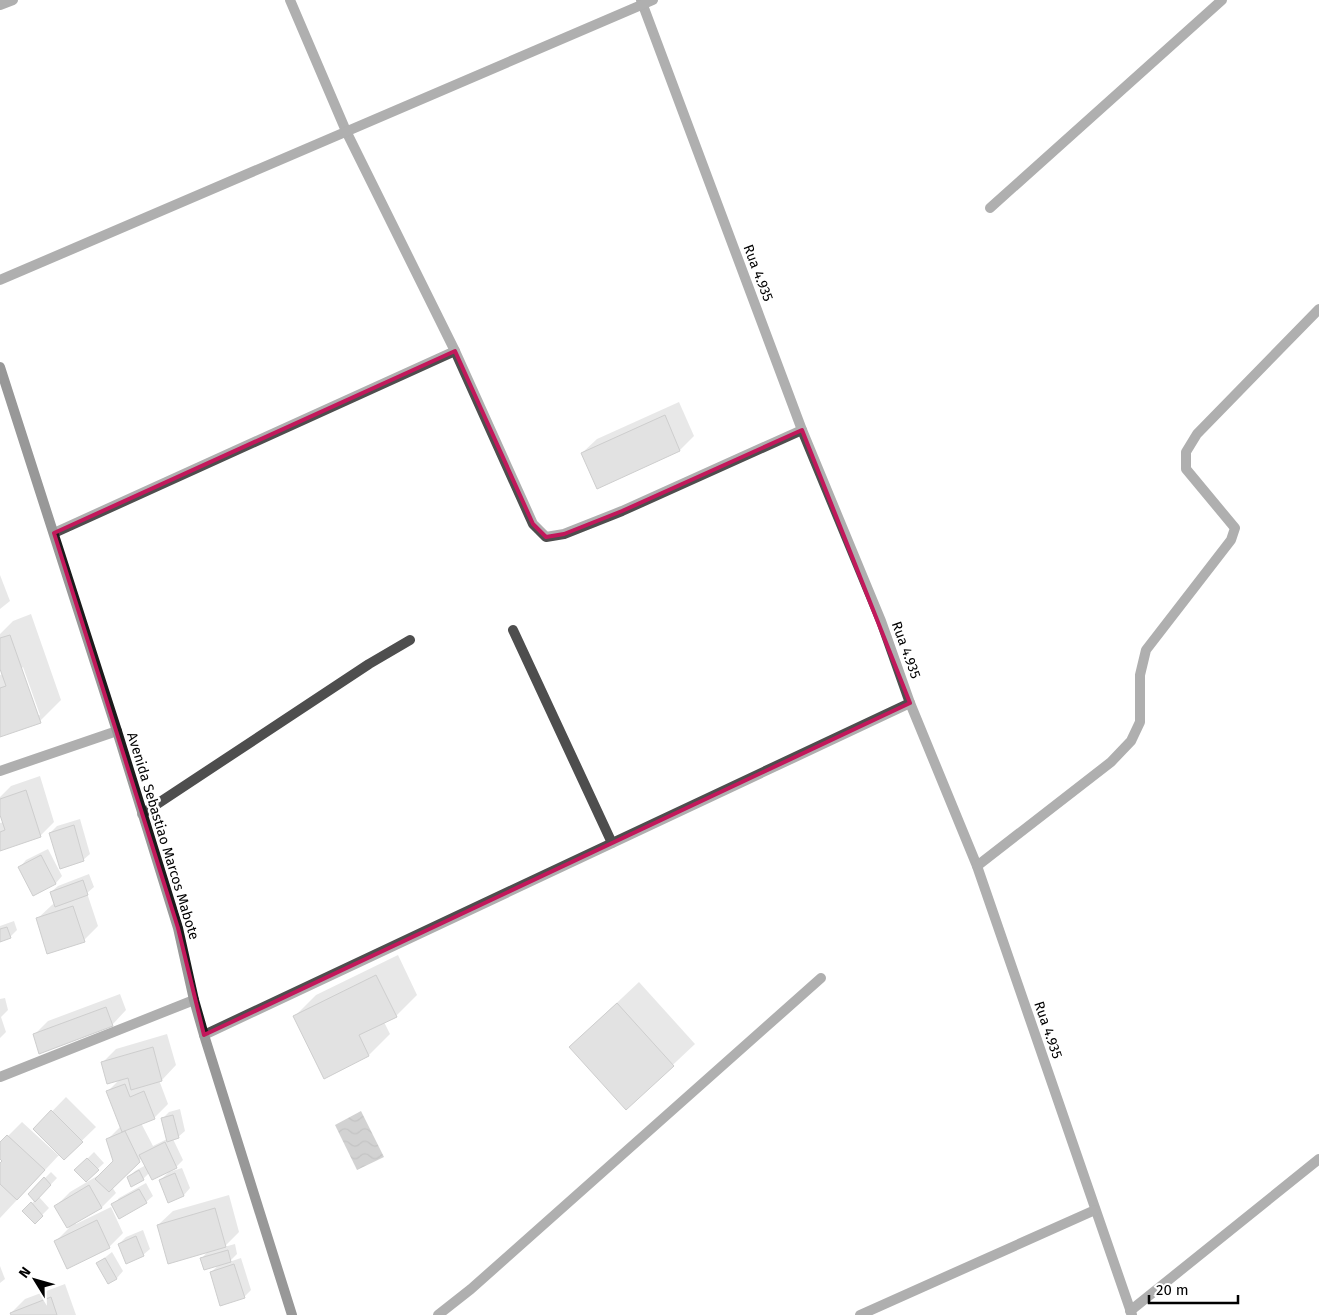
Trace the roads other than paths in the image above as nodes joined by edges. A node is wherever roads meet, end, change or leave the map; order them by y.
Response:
1 (13, 0) edge
2 (290, 0) edge
3 (653, 0) edge
4 (1222, 0) edge
5 (642, 2) edge
6 (0, 5) edge
7 (346, 131) junction
8 (990, 208) dead end
9 (0, 280) edge
10 (1319, 309) edge
11 (456, 351) junction
12 (0, 367) edge
13 (802, 430) junction
14 (54, 533) junction
15 (513, 630) dead end
16 (410, 640) dead end
17 (910, 703) junction
18 (117, 731) junction
19 (0, 771) edge
20 (142, 814) junction
21 (612, 843) junction
22 (977, 866) junction
23 (821, 978) dead end
24 (194, 1000) junction
25 (204, 1035) junction
26 (0, 1077) edge
27 (1319, 1159) edge
28 (1095, 1210) junction
29 (1131, 1313) edge
30 (292, 1315) edge
31 (438, 1315) edge
32 (860, 1315) edge

1 - 6 street
2 - 7 street
3 - 5 street
4 - 8 street
5 - 7 street
5 - 13 street, Rua 4.935
7 - 9 street
7 - 11 street
10 - 22 street
11 - 13 street
11 - 14 street
12 - 14 main road, Avenida Sebastiao Marcos Mabote
13 - 17 street, Rua 4.935
14 - 18 main road, Avenida Sebastiao Marcos Mabote
15 - 21 street
16 - 20 street
17 - 21 street
17 - 22 street, Rua 4.935
18 - 19 street
18 - 20 main road, Avenida Sebastiao Marcos Mabote
20 - 24 main road, Avenida Sebastiao Marcos Mabote
21 - 25 street
22 - 28 street, Rua 4.935
23 - 31 street
24 - 25 main road, Avenida Sebastiao Marcos Mabote
24 - 26 street
25 - 30 main road, Avenida Sebastiao Marcos Mabote
27 - 29 street
28 - 29 street, Rua 4.935
28 - 32 street

